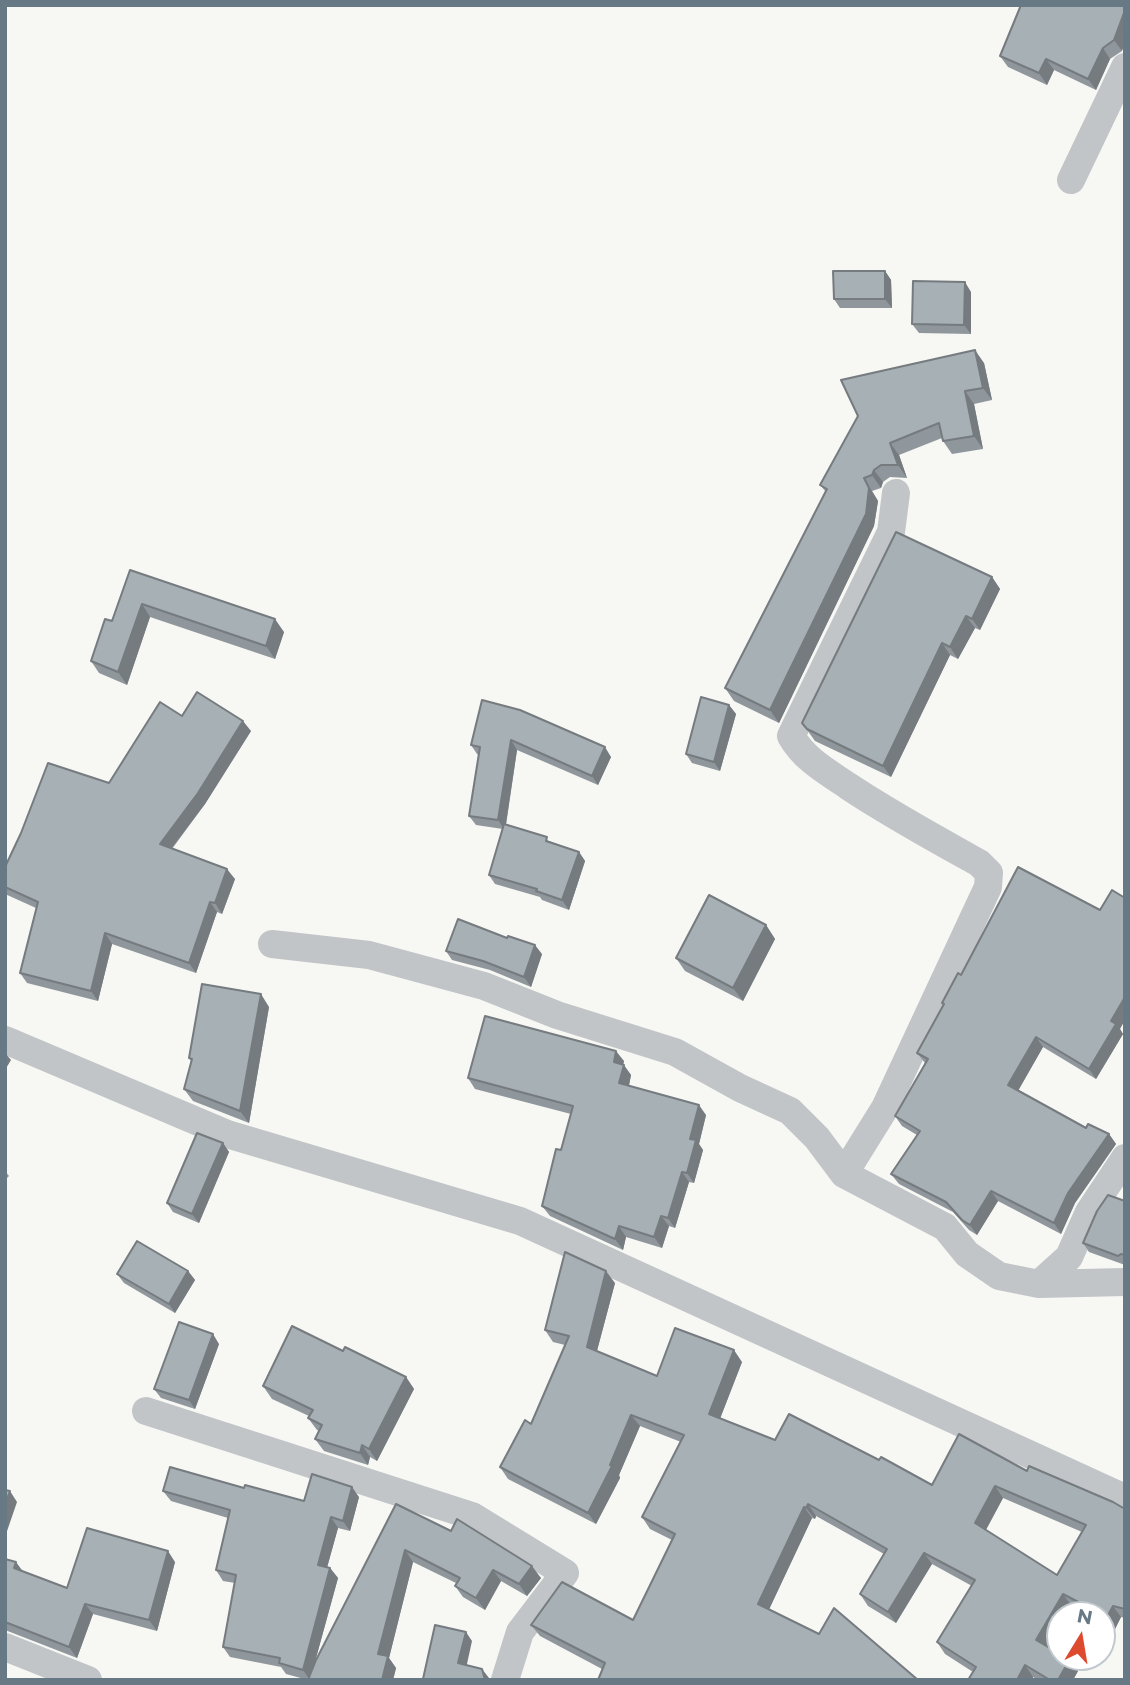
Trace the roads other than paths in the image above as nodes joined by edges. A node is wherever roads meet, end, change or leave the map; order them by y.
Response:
1 (1125, 67) edge
2 (1071, 180) dead end
3 (896, 493) dead end
4 (272, 944) dead end
5 (5, 1040) edge
6 (1125, 1158) edge
7 (844, 1174) junction
8 (1125, 1282) edge
9 (1039, 1284) junction
10 (146, 1411) dead end
11 (1125, 1498) edge
12 (5, 1647) edge
13 (88, 1680) edge
14 (505, 1680) edge

1 - 2 street
3 - 7 street
4 - 7 street
5 - 11 street
6 - 9 street
7 - 9 street
8 - 9 street
10 - 14 street
12 - 13 street

